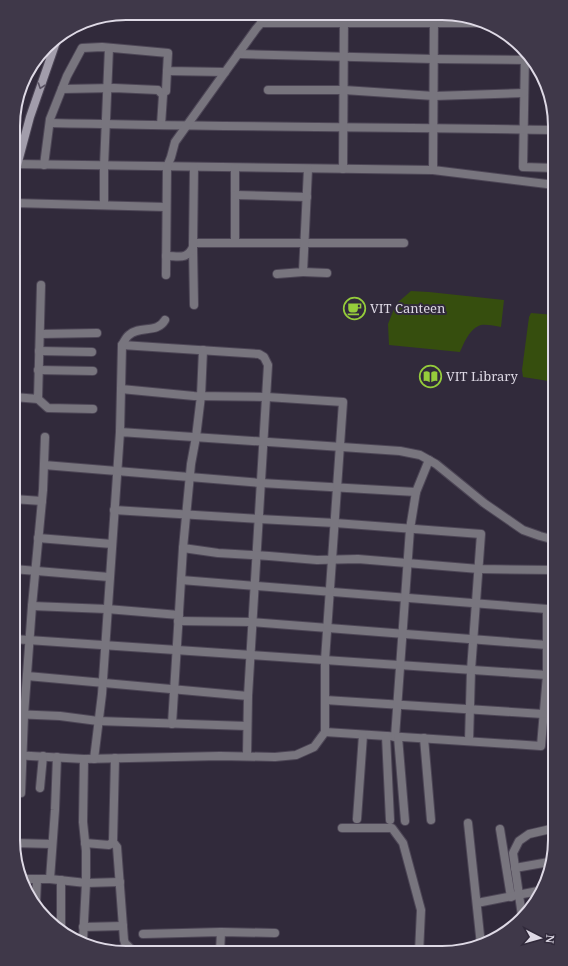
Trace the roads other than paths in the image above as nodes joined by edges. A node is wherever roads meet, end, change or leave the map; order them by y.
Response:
1 (263, 20) edge
2 (311, 20) edge
3 (344, 20) edge
4 (434, 20) edge
5 (261, 23) junction
6 (54, 48) edge
7 (109, 48) junction
8 (238, 54) junction
9 (344, 56) junction
10 (523, 58) edge
11 (434, 59) junction
12 (526, 61) edge
13 (167, 71) junction
14 (225, 72) junction
15 (107, 88) junction
16 (62, 89) junction
17 (268, 90) dead end
18 (344, 90) junction
19 (166, 91) dead end
20 (524, 93) junction
21 (434, 96) junction
22 (50, 123) junction
23 (106, 124) junction
24 (161, 125) junction
25 (186, 126) junction
26 (343, 127) junction
27 (433, 128) junction
28 (524, 130) junction
29 (548, 130) edge
30 (20, 148) edge
31 (20, 164) edge
32 (44, 165) junction
33 (104, 166) junction
34 (167, 167) junction
35 (194, 167) junction
36 (235, 168) junction
37 (548, 168) edge
38 (308, 169) junction
39 (343, 169) junction
40 (433, 170) junction
41 (548, 184) edge
42 (235, 195) junction
43 (307, 197) junction
44 (20, 203) edge
45 (104, 205) junction
46 (166, 207) junction
47 (235, 242) junction
48 (304, 242) junction
49 (404, 243) dead end
50 (193, 245) junction
51 (166, 256) junction
52 (303, 272) junction
53 (327, 273) dead end
54 (277, 274) dead end
55 (166, 275) dead end
56 (41, 285) dead end
57 (194, 304) dead end
58 (165, 320) dead end
59 (97, 333) dead end
60 (40, 334) junction
61 (122, 345) junction
62 (203, 350) junction
63 (39, 351) junction
64 (92, 352) dead end
65 (38, 370) junction
66 (94, 371) dead end
67 (121, 389) junction
68 (202, 396) junction
69 (267, 397) junction
70 (20, 398) edge
71 (38, 399) junction
72 (93, 409) dead end
73 (120, 432) junction
74 (45, 437) dead end
75 (196, 437) junction
76 (264, 442) junction
77 (340, 447) junction
78 (429, 460) junction
79 (44, 464) junction
80 (117, 471) junction
81 (189, 477) junction
82 (261, 483) junction
83 (337, 487) junction
84 (416, 492) junction
85 (20, 499) edge
86 (42, 501) junction
87 (114, 510) junction
88 (186, 514) junction
89 (259, 519) junction
90 (335, 523) junction
91 (410, 529) junction
92 (38, 538) junction
93 (548, 538) edge
94 (112, 544) junction
95 (183, 548) junction
96 (256, 556) junction
97 (332, 560) junction
98 (407, 564) junction
99 (20, 569) edge
100 (479, 569) junction
101 (35, 570) junction
102 (548, 570) edge
103 (109, 577) junction
104 (181, 580) junction
105 (254, 586) junction
106 (330, 592) junction
107 (405, 598) junction
108 (476, 603) junction
109 (32, 606) junction
110 (107, 609) junction
111 (179, 618) junction
112 (252, 622) junction
113 (328, 629) junction
114 (402, 634) junction
115 (20, 639) edge
116 (473, 639) junction
117 (30, 640) junction
118 (104, 645) junction
119 (547, 645) junction
120 (177, 650) junction
121 (250, 655) junction
122 (325, 660) junction
123 (400, 665) junction
124 (471, 670) junction
125 (547, 675) junction
126 (27, 676) junction
127 (102, 683) junction
128 (174, 690) junction
129 (248, 696) junction
130 (325, 700) junction
131 (397, 704) junction
132 (470, 709) junction
133 (543, 714) junction
134 (20, 715) edge
135 (24, 715) junction
136 (98, 721) junction
137 (172, 724) junction
138 (247, 726) junction
139 (325, 732) junction
140 (363, 734) junction
141 (386, 736) junction
142 (396, 737) junction
143 (424, 738) junction
144 (469, 741) junction
145 (23, 755) junction
146 (43, 756) junction
147 (247, 756) junction
148 (57, 757) junction
149 (115, 758) junction
150 (84, 759) junction
151 (94, 759) junction
152 (40, 788) dead end
153 (21, 793) dead end
154 (357, 819) dead end
155 (390, 820) dead end
156 (431, 820) dead end
157 (405, 821) dead end
158 (468, 823) dead end
159 (342, 828) dead end
160 (500, 828) dead end
161 (548, 830) edge
162 (113, 842) junction
163 (20, 843) edge
164 (85, 843) junction
165 (52, 844) junction
166 (546, 863) edge
167 (515, 868) junction
168 (27, 879) edge
169 (37, 879) junction
170 (50, 879) junction
171 (62, 880) junction
172 (120, 882) junction
173 (86, 883) junction
174 (534, 893) edge
175 (36, 896) edge
176 (515, 896) junction
177 (477, 903) junction
178 (520, 912) edge
179 (61, 924) edge
180 (123, 926) junction
181 (84, 927) junction
182 (221, 932) junction
183 (275, 932) dead end
184 (143, 934) dead end
185 (83, 937) edge
186 (480, 939) edge
187 (129, 946) edge
188 (220, 946) edge
189 (419, 946) edge

1 - 5 street
2 - 5 street
3 - 9 street
4 - 11 street
5 - 8 street
6 -> 30 main road
7 - 13 street
7 - 15 street
7 - 16 street
8 - 9 street
8 - 14 street
9 - 11 street
9 - 18 street
10 - 11 street
11 - 21 street
12 - 20 street
13 - 14 street
13 - 19 street
14 - 25 street
15 - 16 street
15 - 23 street
15 - 24 street
16 - 22 street
17 - 18 street
18 - 21 street
18 - 26 street
20 - 21 street
20 - 28 street
21 - 27 street
22 - 23 street
22 - 32 street
23 - 24 street
23 - 33 street
24 - 25 street
25 - 26 street
25 - 34 street
26 - 27 street
26 - 39 street
27 - 28 street
27 - 40 street
28 - 29 street
28 - 37 street
31 - 32 street
32 - 33 street
33 - 34 street
33 - 45 street
34 - 35 street
34 - 46 street
35 - 36 street
35 - 50 street
36 - 38 street
36 - 42 street
38 - 39 street
38 - 43 street
39 - 40 street
40 - 41 street
42 - 43 street
42 - 47 street
43 - 48 street
44 - 45 street
45 - 46 street
46 - 51 street
47 - 48 street
47 - 50 street
48 - 49 street
48 - 52 street
50 - 51 street
50 - 57 street
51 - 55 street
52 - 53 street
52 - 54 street
56 - 60 street
58 - 61 street
59 - 60 street
60 - 63 street
61 - 62 street
61 - 67 street
62 - 68 street
62 - 69 street
63 - 64 street
63 - 65 street
65 - 66 street
65 - 71 street
67 - 68 street
67 - 73 street
68 - 69 street
68 - 75 street
69 - 76 street
69 - 77 street
70 - 71 street
71 - 72 street
73 - 75 street
73 - 80 street
74 - 79 street
75 - 76 street
75 - 81 street
76 - 77 street
76 - 82 street
77 - 78 street
77 - 83 street
78 - 84 street
78 - 93 street
79 - 80 street
79 - 86 street
80 - 81 street
80 - 87 street
81 - 82 street
81 - 88 street
82 - 83 street
82 - 89 street
83 - 84 street
83 - 90 street
84 - 91 street
85 - 86 street
86 - 92 street
87 - 88 street
87 - 94 street
88 - 89 street
88 - 95 street
89 - 90 street
89 - 96 street
90 - 91 street
90 - 97 street
91 - 98 street
91 - 100 street
92 - 94 street
92 - 101 street
94 - 103 street
95 - 96 street
95 - 104 street
96 - 97 street
96 - 105 street
97 - 98 street
97 - 106 street
98 - 100 street
98 - 107 street
99 - 101 street
100 - 102 street
100 - 108 street
101 - 103 street
101 - 109 street
103 - 110 street
104 - 105 street
104 - 111 street
105 - 106 street
105 - 112 street
106 - 107 street
106 - 113 street
107 - 108 street
107 - 114 street
108 - 116 street
108 - 119 street
109 - 110 street
109 - 117 street
110 - 111 street
110 - 118 street
111 - 112 street
111 - 120 street
112 - 113 street
112 - 121 street
113 - 114 street
113 - 122 street
114 - 116 street
114 - 123 street
115 - 117 street
116 - 119 street
116 - 124 street
117 - 118 street
117 - 126 street
118 - 120 street
118 - 127 street
119 - 125 street
120 - 121 street
120 - 128 street
121 - 122 street
121 - 129 street
122 - 123 street
122 - 130 street
123 - 124 street
123 - 131 street
124 - 125 street
124 - 132 street
125 - 133 street
126 - 127 street
126 - 135 street
127 - 128 street
127 - 136 street
128 - 129 street
128 - 137 street
129 - 138 street
130 - 131 street
130 - 139 street
131 - 132 street
131 - 142 street
132 - 133 street
132 - 144 street
133 - 144 street
134 - 135 street
135 - 136 street
135 - 145 street
136 - 137 street
136 - 151 street
137 - 138 street
138 - 147 street
139 - 140 street
139 - 147 street
140 - 141 street
140 - 154 street
141 - 142 street
141 - 155 street
142 - 143 street
142 - 157 street
143 - 144 street
143 - 156 street
145 - 146 street
145 - 153 street
146 - 148 street
146 - 152 street
147 - 149 street
148 - 150 street
148 - 165 street
149 - 151 street
149 - 162 street
150 - 151 street
150 - 164 street
158 - 177 street
159 - 189 street
160 - 176 street
161 - 167 street
162 - 164 street
162 - 172 street
163 - 165 street
164 - 173 street
165 - 170 street
166 - 167 street
167 - 176 street
168 - 169 street
169 - 170 street
169 - 175 street
170 - 171 street
171 - 173 street
171 - 179 street
172 - 173 street
172 - 180 street
173 - 181 street
174 - 176 street
176 - 177 street
176 - 178 street
177 - 186 street
180 - 181 street
180 - 187 street
181 - 185 street
182 - 183 street
182 - 184 street
182 - 188 street

